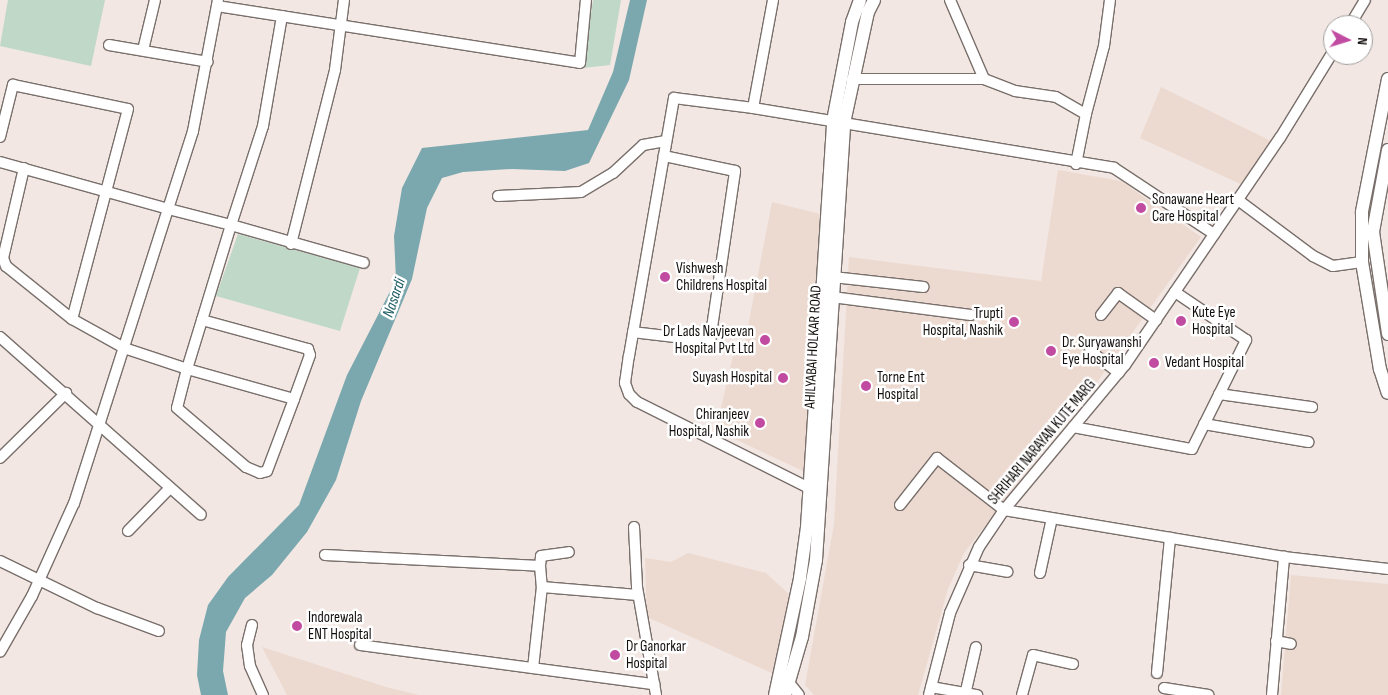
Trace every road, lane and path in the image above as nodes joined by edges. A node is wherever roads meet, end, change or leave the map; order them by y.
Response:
1 (155, 0) edge
2 (344, 0) edge
3 (586, 0) edge
4 (773, 0) edge
5 (860, 0) edge
6 (874, 0) edge
7 (950, 0) edge
8 (1110, 0) edge
9 (1365, 0) edge
10 (218, 3) edge
11 (1356, 15) edge
12 (282, 16) junction
13 (340, 26) junction
14 (109, 45) dead end
15 (143, 50) junction
16 (208, 62) junction
17 (1325, 65) edge
18 (852, 79) junction
19 (984, 79) junction
20 (1388, 79) edge
21 (753, 108) junction
22 (1086, 114) junction
23 (838, 122) junction
24 (0, 137) edge
25 (666, 141) junction
26 (1388, 150) edge
27 (664, 156) junction
28 (0, 162) edge
29 (1076, 164) junction
30 (24, 168) junction
31 (1374, 188) junction
32 (107, 190) junction
33 (498, 196) dead end
34 (1238, 200) junction
35 (168, 209) junction
36 (231, 225) junction
37 (1214, 234) junction
38 (291, 244) junction
39 (1362, 262) junction
40 (364, 263) dead end
41 (833, 277) junction
42 (924, 287) dead end
43 (1175, 292) junction
44 (832, 297) junction
45 (971, 315) dead end
46 (1101, 315) dead end
47 (72, 319) junction
48 (202, 320) junction
49 (1156, 320) junction
50 (633, 332) junction
51 (1388, 334) edge
52 (0, 337) edge
53 (124, 348) junction
54 (1090, 351) dead end
55 (187, 369) junction
56 (1119, 373) junction
57 (66, 393) junction
58 (1388, 393) edge
59 (1219, 394) junction
60 (294, 399) junction
61 (1312, 407) dead end
62 (1204, 424) junction
63 (99, 428) junction
64 (1073, 428) junction
65 (1308, 442) dead end
66 (1, 453) edge
67 (170, 488) junction
68 (809, 489) junction
69 (822, 492) junction
70 (900, 505) dead end
71 (1004, 510) junction
72 (201, 515) dead end
73 (1052, 518) junction
74 (634, 527) dead end
75 (128, 531) dead end
76 (1170, 538) junction
77 (569, 552) dead end
78 (325, 555) dead end
79 (1284, 557) junction
80 (0, 561) edge
81 (969, 565) junction
82 (540, 566) junction
83 (1388, 569) edge
84 (1007, 572) dead end
85 (1040, 573) dead end
86 (40, 578) junction
87 (542, 587) junction
88 (638, 595) junction
89 (252, 625) dead end
90 (159, 631) dead end
91 (1276, 641) junction
92 (1291, 644) dead end
93 (360, 645) dead end
94 (976, 647) dead end
95 (0, 652) edge
96 (1275, 655) junction
97 (1073, 664) dead end
98 (1280, 666) dead end
99 (533, 668) junction
100 (1157, 672) dead end
101 (654, 684) junction
102 (1164, 688) dead end
103 (788, 690) edge
104 (930, 691) edge
105 (966, 694) edge
106 (263, 695) edge
107 (656, 695) edge
108 (774, 695) edge
109 (798, 695) edge
110 (977, 695) edge
111 (1022, 695) edge
112 (1208, 695) edge
113 (1272, 695) edge

1 - 15 street
2 - 13 street
3 - 13 street
4 - 21 street
5 - 23 main road, AHILYABAI HOLKAR ROAD
6 - 18 main road, AHILYABAI HOLKAR ROAD
7 - 19 street
8 - 22 street
9 - 11 street
10 - 12 street
10 - 16 street
12 - 13 street
12 - 36 street
13 - 38 street
14 - 15 street
15 - 16 street
16 - 35 street
17 - 34 street, SHRIHARI NARAYAN KUTE MARG
18 - 19 street
18 - 23 main road, AHILYABAI HOLKAR ROAD
19 - 22 street
20 - 31 main road
21 - 23 street
21 - 25 street
22 - 29 street
23 - 29 street
23 - 41 main road, AHILYABAI HOLKAR ROAD
23 - 68 main road, AHILYABAI HOLKAR ROAD
24 - 32 street
25 - 27 street
25 - 33 street
26 - 31 main road
27 - 50 street
27 - 50 street
28 - 30 street
29 - 37 street
30 - 32 street
30 - 47 street
31 - 39 main road
31 - 51 main road
32 - 35 street
32 - 47 street
34 - 37 street, SHRIHARI NARAYAN KUTE MARG
34 - 39 street
35 - 36 street
35 - 53 street
36 - 38 street
36 - 48 street
37 - 43 street, SHRIHARI NARAYAN KUTE MARG
38 - 40 street
39 - 58 main road
41 - 42 street
41 - 44 main road, AHILYABAI HOLKAR ROAD
43 - 49 street, SHRIHARI NARAYAN KUTE MARG
43 - 59 street
44 - 45 street
44 - 69 main road, AHILYABAI HOLKAR ROAD
46 - 49 street
47 - 53 street
48 - 55 street
48 - 60 street
49 - 56 street, SHRIHARI NARAYAN KUTE MARG
50 - 68 street
52 - 57 street
53 - 55 street
53 - 63 street
54 - 56 street
55 - 60 street
55 - 60 street
56 - 64 street, SHRIHARI NARAYAN KUTE MARG
57 - 63 street
57 - 66 street
59 - 61 street
59 - 62 street
62 - 64 street
62 - 65 street
63 - 67 street
63 - 86 street
64 - 71 street, SHRIHARI NARAYAN KUTE MARG
67 - 72 street
67 - 75 street
68 - 69 street
68 - 108 main road, AHILYABAI HOLKAR ROAD
69 - 103 main road, AHILYABAI HOLKAR ROAD
70 - 71 street
71 - 73 street
71 - 81 street, SHRIHARI NARAYAN KUTE MARG
73 - 76 street
73 - 85 street
74 - 88 street
76 - 79 street
76 - 100 street
77 - 82 street
78 - 82 street
79 - 83 street
79 - 91 street
80 - 86 street
81 - 84 street
81 - 104 street, SHRIHARI NARAYAN KUTE MARG
82 - 87 street
86 - 90 street
86 - 95 street
87 - 88 street
87 - 99 street
88 - 101 street
89 - 106 street
91 - 92 street
91 - 96 street
93 - 99 street
94 - 105 street
96 - 98 street
96 - 113 street
97 - 111 street
99 - 101 street
101 - 107 street
102 - 112 street
103 - 109 street
104 - 105 street
105 - 110 street

